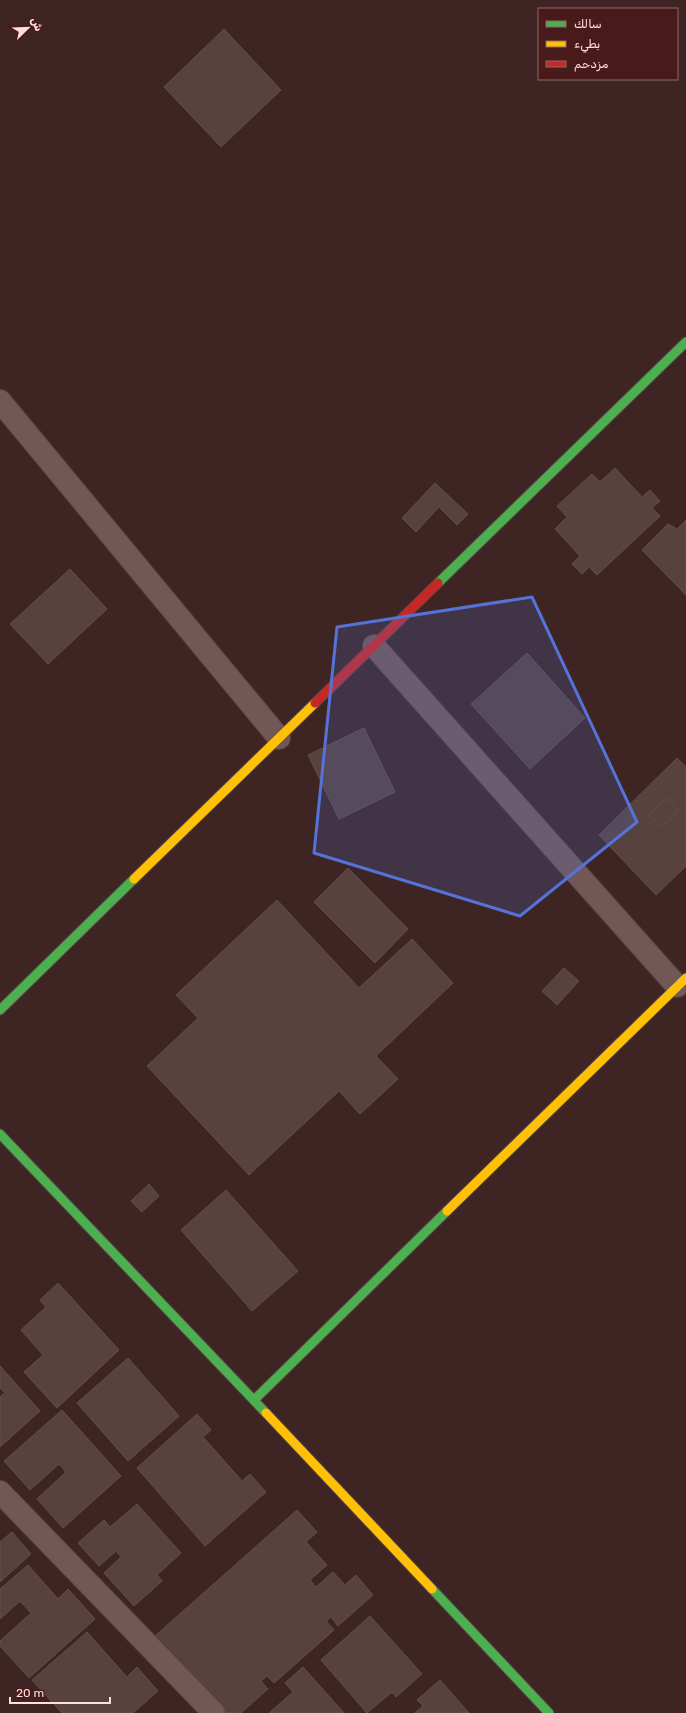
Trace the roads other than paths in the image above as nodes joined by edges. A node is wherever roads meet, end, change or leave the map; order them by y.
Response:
1 (686, 342) edge
2 (0, 400) edge
3 (374, 646) junction
4 (279, 738) junction
5 (682, 982) edge
6 (0, 1010) edge
7 (0, 1134) edge
8 (254, 1400) junction
9 (0, 1492) edge
10 (214, 1713) edge
11 (549, 1713) edge

1 - 3 street
2 - 4 street
3 - 4 street
3 - 5 street
4 - 6 street
5 - 8 street
7 - 8 street
8 - 11 street
9 - 10 street

